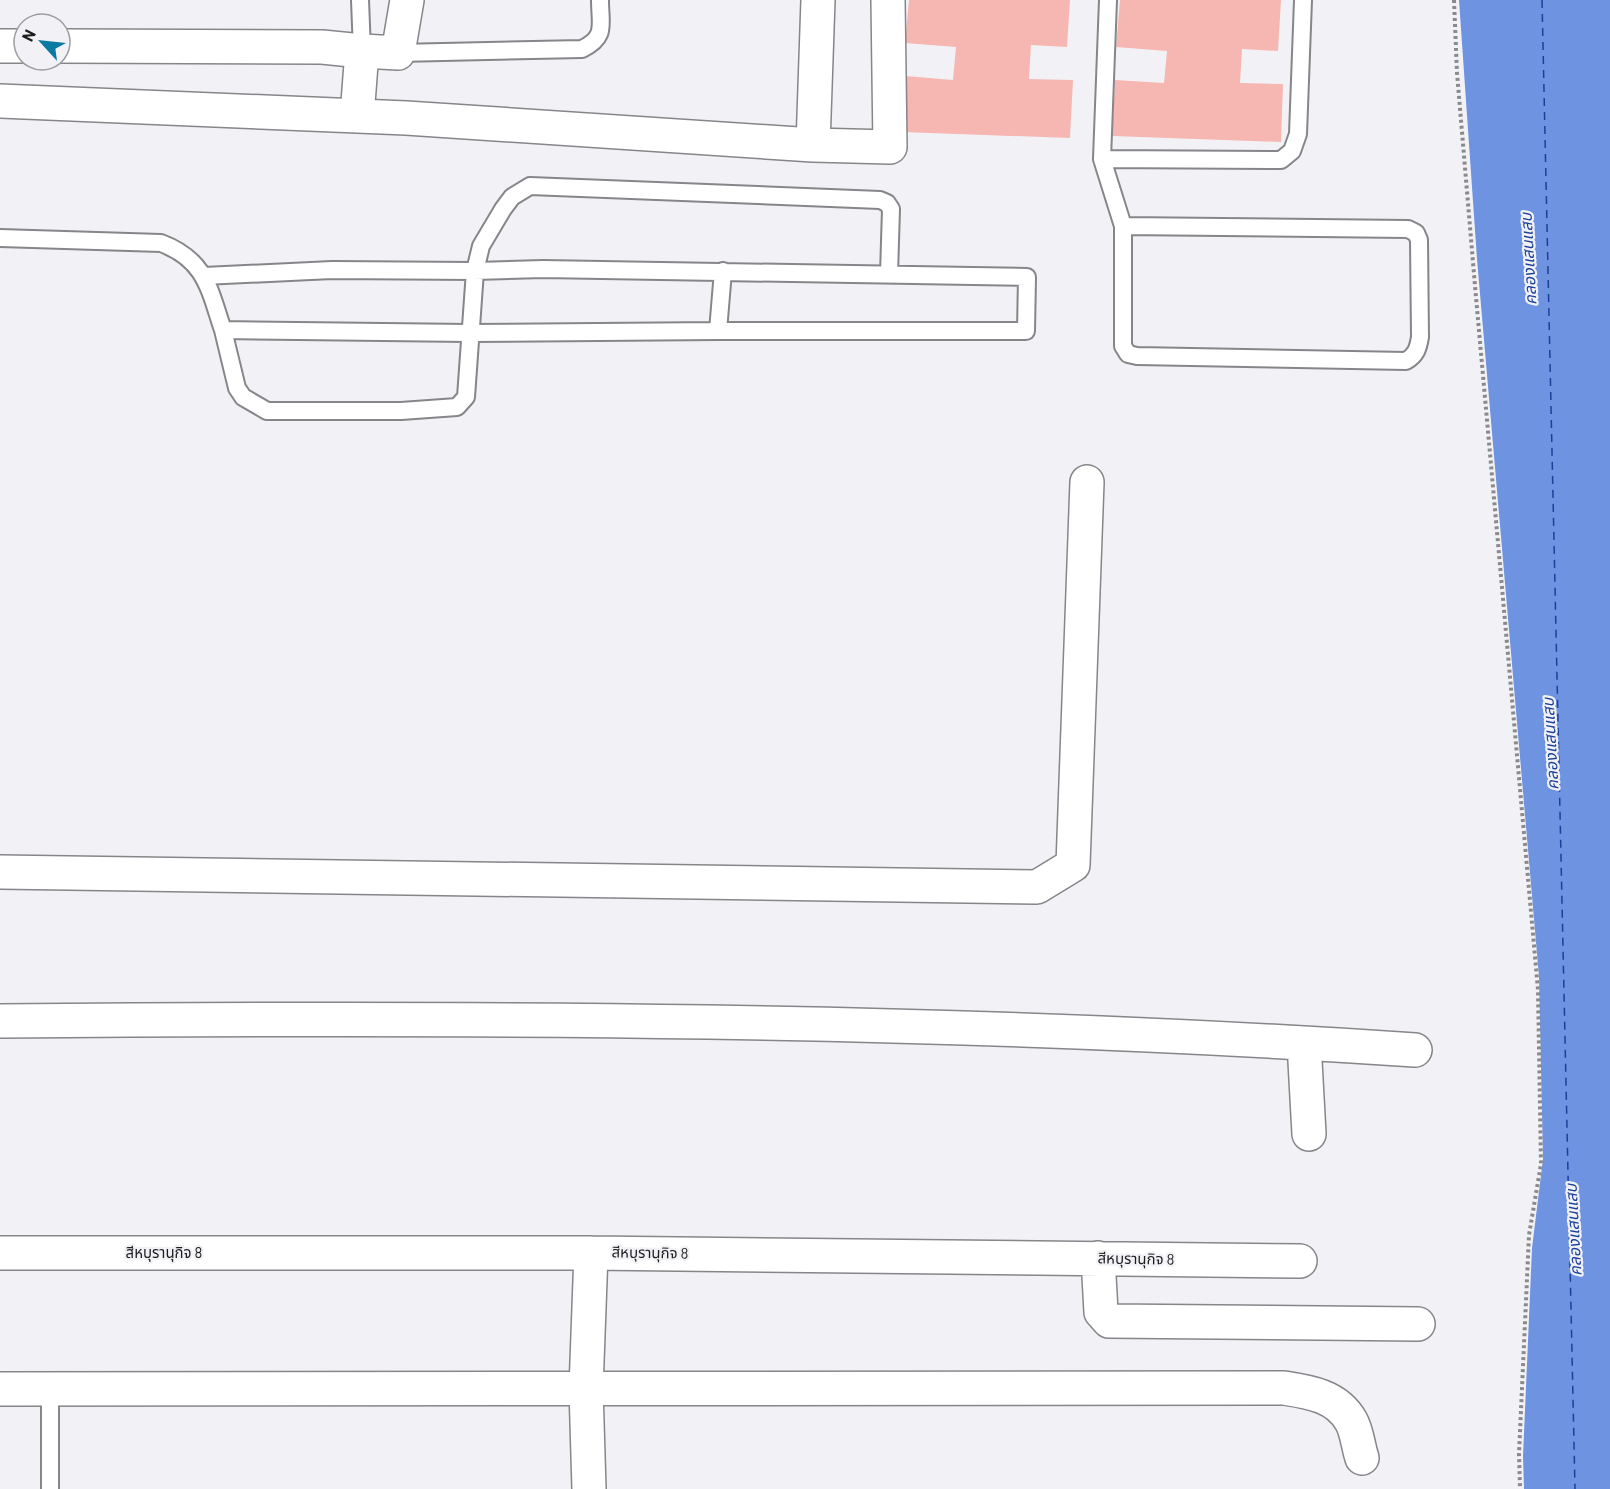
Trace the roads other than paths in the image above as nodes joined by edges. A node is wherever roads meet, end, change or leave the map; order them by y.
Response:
1 (360, 0) edge
2 (407, 0) edge
3 (600, 0) edge
4 (818, 0) edge
5 (888, 0) edge
6 (1108, 0) edge
7 (1303, 0) edge
8 (72, 46) edge
9 (362, 51) junction
10 (398, 53) junction
11 (0, 101) edge
12 (357, 116) junction
13 (813, 145) junction
14 (1102, 159) junction
15 (1123, 226) junction
16 (0, 238) edge
17 (475, 271) junction
18 (723, 271) junction
19 (889, 274) junction
20 (204, 276) junction
21 (223, 330) junction
22 (718, 331) junction
23 (470, 333) junction
24 (1087, 482) dead end
25 (0, 872) edge
26 (0, 1021) edge
27 (1304, 1043) junction
28 (1415, 1050) dead end
29 (1309, 1134) dead end
30 (0, 1253) edge
31 (591, 1253) junction
32 (1098, 1258) junction
33 (1299, 1261) dead end
34 (1418, 1324) dead end
35 (0, 1389) edge
36 (50, 1389) junction
37 (586, 1389) junction
38 (1362, 1458) dead end
39 (50, 1489) edge
40 (589, 1489) edge

1 - 9 lane
2 - 10 street
3 - 10 lane
4 - 13 street
5 - 13 street
6 - 14 lane
7 - 14 lane
8 - 9 street
9 - 10 street
9 - 12 street
11 - 12 street
12 - 13 street
14 - 15 lane
15 - 15 lane
16 - 20 lane
17 - 18 lane
17 - 19 lane
17 - 20 lane
17 - 23 lane
18 - 19 lane
18 - 22 lane
19 - 22 lane
20 - 21 lane
21 - 23 lane
21 - 23 lane
22 - 23 lane
24 - 25 street
26 - 27 street
27 - 28 street
27 - 29 street
30 - 31 street, สีหบุรานุกิจ 8
31 - 32 street, สีหบุรานุกิจ 8
31 - 37 street
32 - 33 street, สีหบุรานุกิจ 8
32 - 34 street
35 - 36 street
36 - 37 street
36 - 39 lane
37 - 38 street
37 - 40 street

